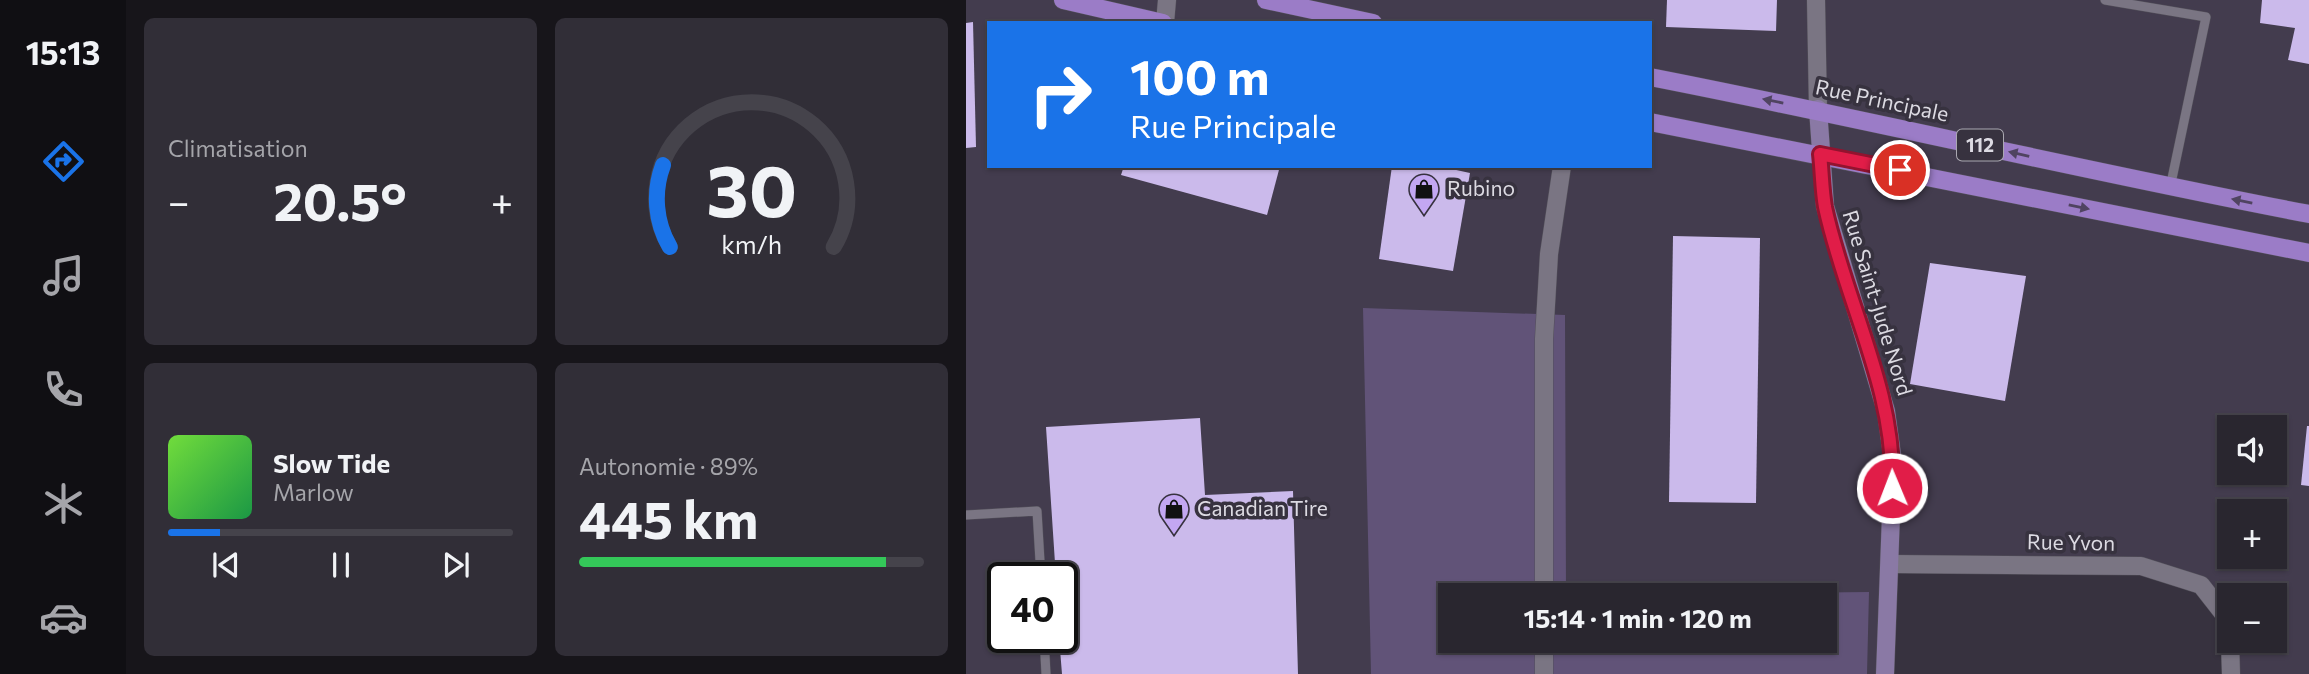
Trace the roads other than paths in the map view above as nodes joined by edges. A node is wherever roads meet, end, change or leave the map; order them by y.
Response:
1 (1063, 0) edge
2 (1167, 0) edge
3 (1266, 0) edge
4 (1816, 0) edge
5 (2105, 0) edge
6 (1155, 21) edge
7 (1164, 21) edge
8 (1365, 21) edge
9 (1652, 77) edge
10 (1818, 109) junction
11 (1652, 122) edge
12 (1820, 154) junction
13 (1562, 168) edge
14 (2170, 187) junction
15 (2309, 214) edge
16 (2309, 253) edge
17 (966, 515) edge
18 (1040, 562) edge
19 (1890, 564) junction
20 (1544, 583) edge
21 (2217, 605) edge
22 (1045, 653) edge
23 (1544, 653) edge
24 (2230, 653) edge
25 (1046, 674) edge
26 (1544, 674) edge
27 (1885, 674) edge
28 (2231, 674) edge

1 - 6 main road
2 - 7 street
3 - 8 main road
4 - 10 street
5 - 14 lane
10 -> 9 main road, Rue Principale / 112
10 - 12 street, Rue Saint-Jude Nord
14 -> 10 main road, Rue Principale / 112
11 - 12 main road, 112
12 -> 16 main road, 112
12 - 19 street, Rue Saint-Jude Nord
13 - 20 street
15 -> 14 main road, Rue Principale / 112
17 - 18 lane
19 - 21 street, Rue Yvon
19 - 27 street, Rue Saint-Jude Nord
22 - 25 lane
23 - 26 street
24 - 28 street

